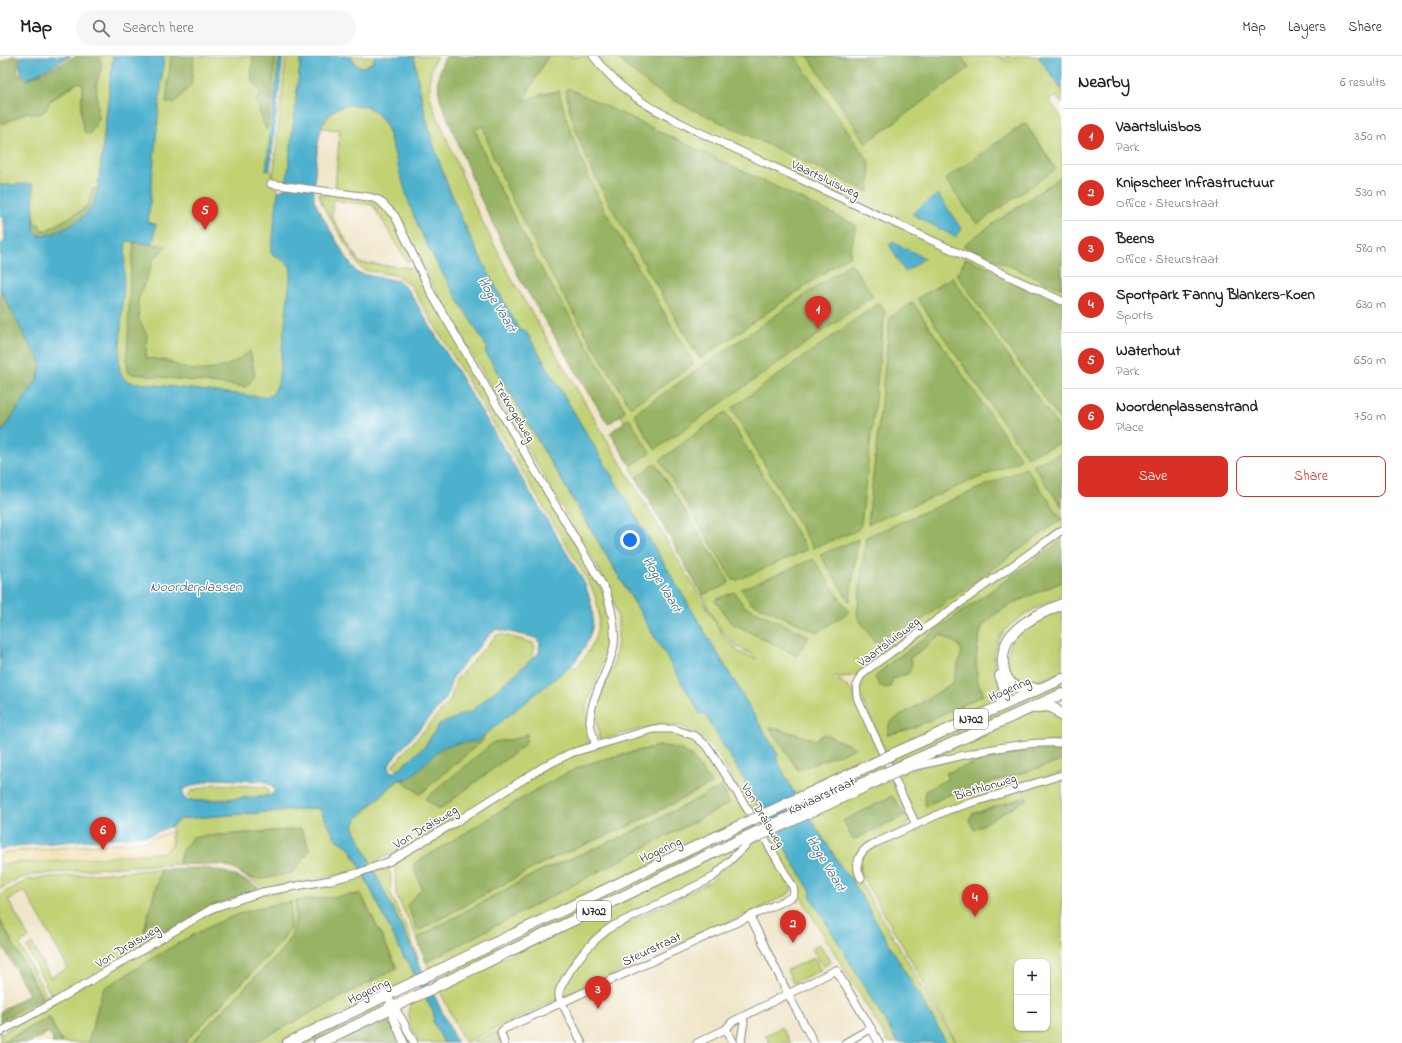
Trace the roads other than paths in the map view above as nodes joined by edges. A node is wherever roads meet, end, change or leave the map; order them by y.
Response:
1 (593, 56) edge
2 (271, 184) dead end
3 (1062, 301) edge
4 (1062, 530) edge
5 (1062, 598) edge
6 (1062, 604) edge
7 (1062, 679) edge
8 (1046, 686) junction
9 (1062, 694) edge
10 (1001, 705) junction
11 (1030, 708) junction
12 (1062, 716) edge
13 (1062, 743) edge
14 (595, 745) junction
15 (902, 769) junction
16 (1062, 775) edge
17 (916, 825) junction
18 (749, 839) junction
19 (861, 878) dead end
20 (794, 892) joint
21 (750, 916) junction
22 (788, 994) junction
23 (387, 996) junction
24 (562, 1002) junction
25 (391, 1008) junction
26 (742, 1017) junction
27 (871, 1028) junction
28 (726, 1029) junction
29 (0, 1032) edge
30 (288, 1043) edge
31 (319, 1043) edge
32 (404, 1043) edge
33 (414, 1043) edge
34 (504, 1043) edge
35 (582, 1043) edge
36 (697, 1043) edge
37 (734, 1043) edge
38 (742, 1043) edge
39 (814, 1043) edge
40 (845, 1043) edge
41 (879, 1043) edge

1 - 3 street, Vaartsluisweg
2 - 14 street, Trekvogelweg
4 - 17 street, Vaartsluisweg
5 - 10 highway
6 - 8 highway
7 - 8 highway, N702
8 - 10 highway, Hogering / N702
9 - 11 highway, N702
10 - 23 highway, Hogering / N702, bridge
11 - 12 highway
11 - 15 highway, Hogering / N702
13 - 15 street
14 - 20 street, Von Draisweg
14 - 29 street, Von Draisweg
15 - 18 highway, Hogering / N702, bridge
16 - 17 street, Biathlonweg
17 - 19 street, Biathlonweg
18 - 24 street
18 - 25 highway, Hogering / N702
20 - 21 street, Steurstraat
21 - 22 street
21 - 24 street, Steurstraat
22 - 26 street
22 - 27 street
22 - 39 street
23 - 25 street
23 - 30 highway, Hogering / N702
24 - 34 street, Steurstraat
24 - 35 street
25 - 31 highway, Hogering / N702
25 - 32 street
25 - 33 street
26 - 28 street
26 - 38 street
27 - 40 street
27 - 41 street
28 - 36 street
28 - 37 street

